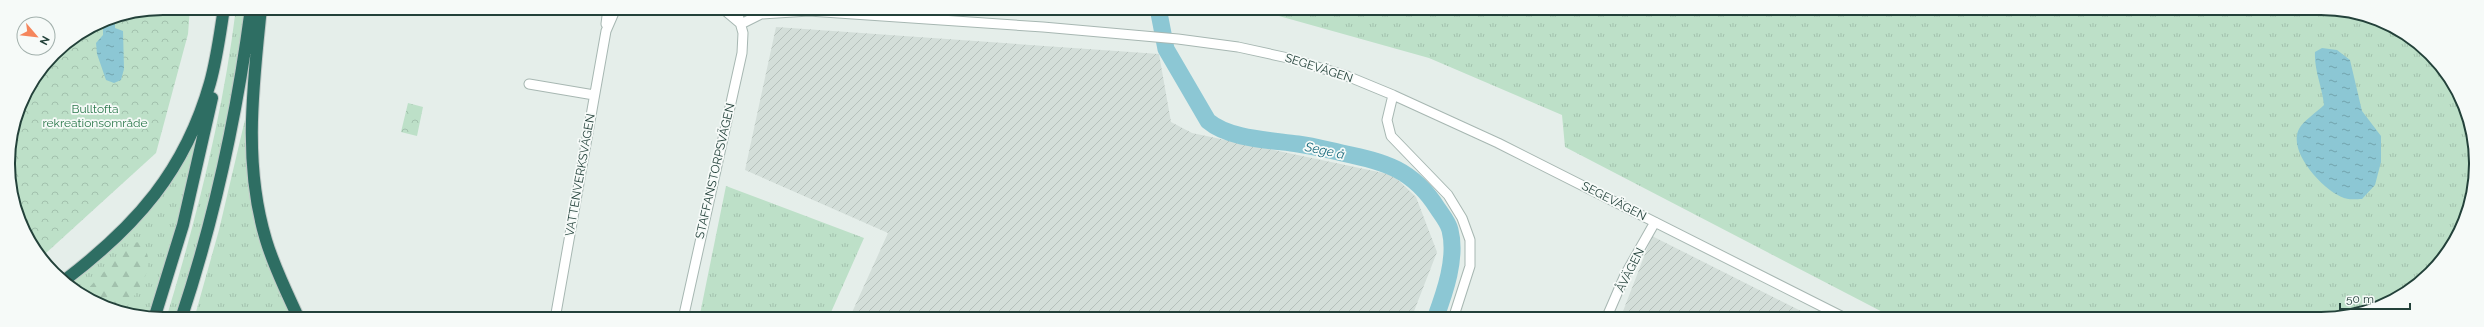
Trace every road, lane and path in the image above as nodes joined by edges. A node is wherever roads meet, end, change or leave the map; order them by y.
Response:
1 (223, 15) edge
2 (223, 15) edge
3 (250, 15) edge
4 (261, 15) edge
5 (607, 15) edge
6 (613, 15) edge
7 (730, 15) edge
8 (738, 15) edge
9 (759, 15) edge
10 (871, 15) edge
11 (741, 24) junction
12 (606, 31) junction
13 (529, 84) dead end
14 (594, 95) junction
15 (1393, 95) junction
16 (1655, 222) junction
17 (69, 277) edge
18 (156, 312) edge
19 (183, 312) edge
20 (296, 312) edge
21 (556, 312) edge
22 (685, 312) edge
23 (1455, 312) edge
24 (1609, 312) edge
25 (1833, 312) edge

1 - 17 highway
2 - 18 highway
3 - 19 highway
4 - 20 highway
5 - 12 street, VATTENVERKSVÄGEN
6 - 12 street, VATTENVERKSVÄGEN
7 - 11 street
8 - 11 street
9 - 11 street, SEGEVÄGEN
10 - 15 street, SEGEVÄGEN
11 - 22 street, STAFFANSTORPSVÄGEN
12 - 14 street, VATTENVERKSVÄGEN
13 - 14 street
14 - 21 street, VATTENVERKSVÄGEN
15 - 16 street, SEGEVÄGEN
15 - 23 street
16 - 24 street, ÅVÄGEN
16 - 25 street, SEGEVÄGEN

